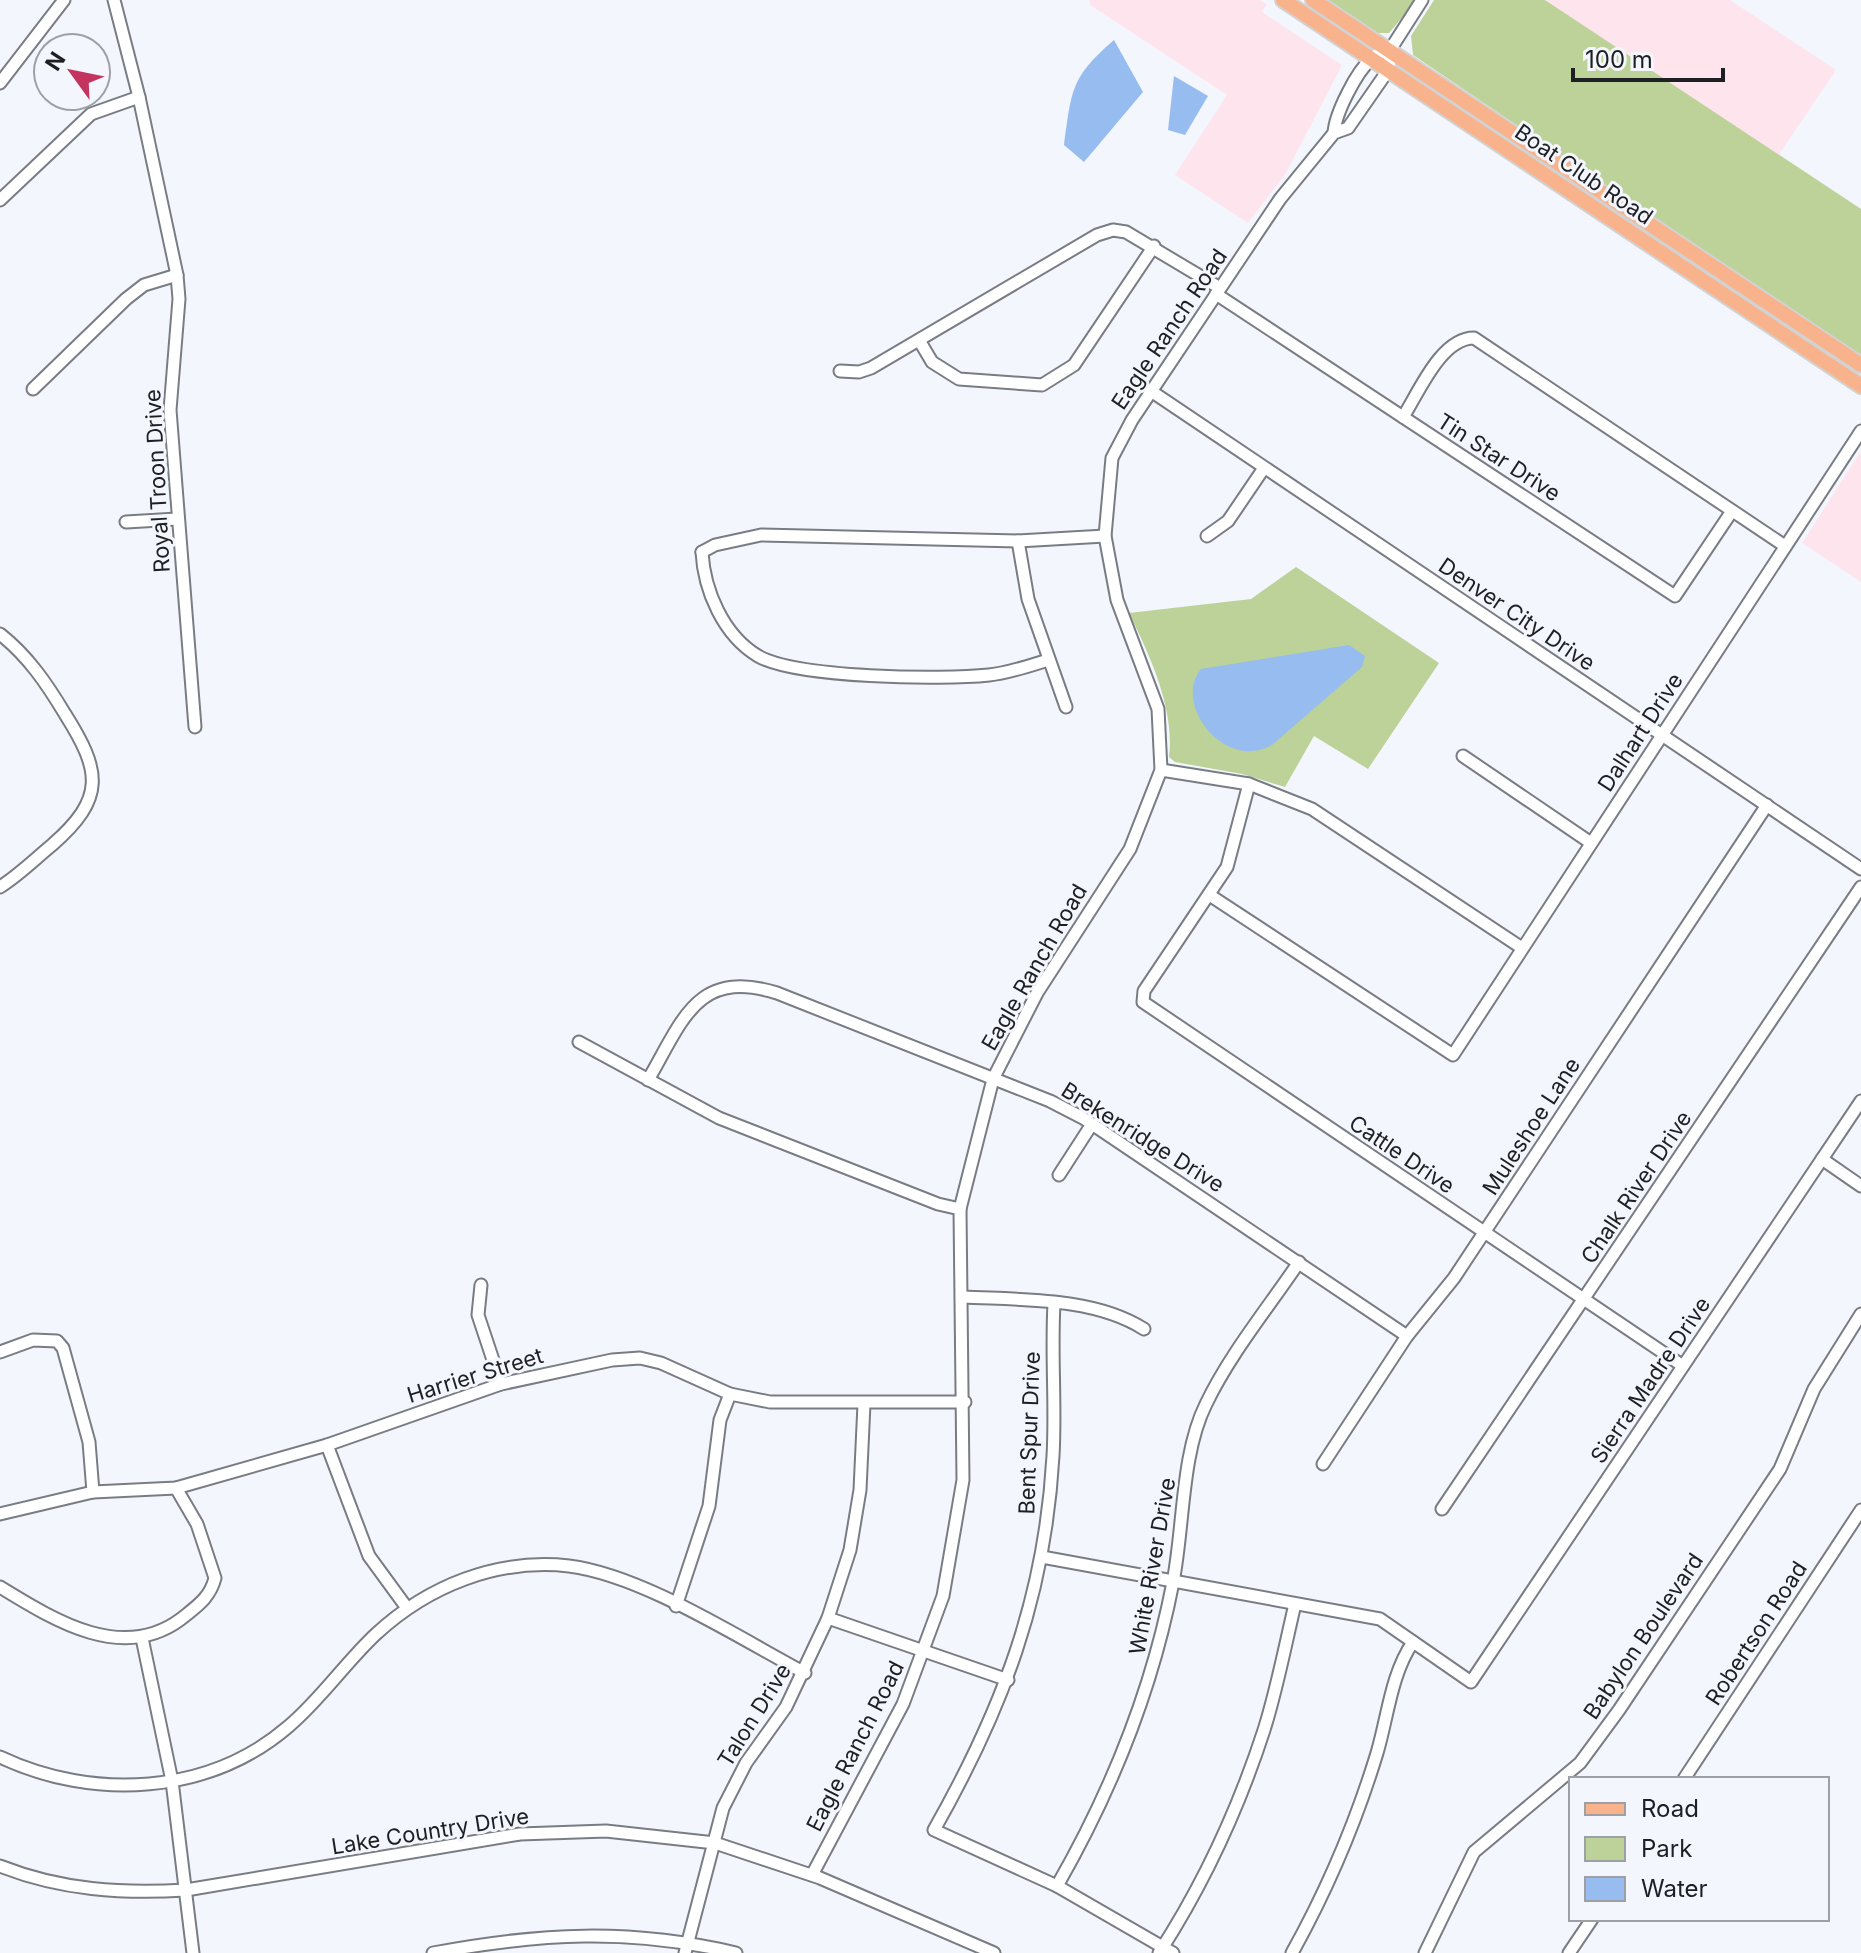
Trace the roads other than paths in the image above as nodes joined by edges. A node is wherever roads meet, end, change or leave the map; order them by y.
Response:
1 (64, 0) edge
2 (114, 0) edge
3 (1283, 0) edge
4 (1313, 0) edge
5 (1422, 0) edge
6 (1390, 50) junction
7 (1372, 58) junction
8 (1389, 69) junction
9 (1, 81) edge
10 (139, 97) junction
11 (1334, 133) junction
12 (0, 200) edge
13 (1154, 246) junction
14 (177, 275) junction
15 (1218, 291) junction
16 (919, 340) junction
17 (1861, 365) edge
18 (840, 371) dead end
19 (1861, 386) edge
20 (33, 389) dead end
21 (1151, 391) junction
22 (1403, 417) junction
23 (1861, 431) edge
24 (1264, 468) junction
25 (1732, 511) junction
26 (177, 519) junction
27 (126, 522) dead end
28 (1105, 536) junction
29 (1207, 536) dead end
30 (1018, 541) junction
31 (1785, 546) junction
32 (0, 634) edge
33 (1048, 660) junction
34 (1066, 707) dead end
35 (195, 727) dead end
36 (1661, 736) junction
37 (1463, 756) dead end
38 (1161, 770) junction
39 (1249, 784) junction
40 (1767, 805) junction
41 (1591, 843) junction
42 (1861, 869) edge
43 (0, 887) edge
44 (1861, 887) edge
45 (1211, 896) junction
46 (1522, 948) junction
47 (579, 1042) dead end
48 (993, 1079) junction
49 (648, 1080) junction
50 (1861, 1101) edge
51 (1092, 1124) junction
52 (1822, 1159) junction
53 (1059, 1175) dead end
54 (1861, 1186) edge
55 (960, 1209) junction
56 (1484, 1233) junction
57 (1299, 1262) junction
58 (481, 1285) dead end
59 (963, 1297) junction
60 (1584, 1301) junction
61 (1054, 1304) junction
62 (1861, 1314) edge
63 (1144, 1329) dead end
64 (1407, 1336) junction
65 (0, 1352) edge
66 (1683, 1366) junction
67 (501, 1384) junction
68 (730, 1394) junction
69 (965, 1402) junction
70 (864, 1404) junction
71 (327, 1445) junction
72 (1323, 1464) dead end
73 (176, 1488) junction
74 (93, 1492) junction
75 (1442, 1509) dead end
76 (1861, 1510) edge
77 (0, 1514) edge
78 (1042, 1557) junction
79 (1174, 1580) junction
80 (0, 1587) edge
81 (1295, 1604) junction
82 (676, 1606) junction
83 (407, 1608) junction
84 (828, 1618) junction
85 (142, 1638) junction
86 (1413, 1642) junction
87 (925, 1651) junction
88 (805, 1673) junction
89 (1008, 1680) junction
90 (0, 1757) edge
91 (1685, 1777) edge
92 (172, 1781) junction
93 (715, 1843) junction
94 (0, 1866) edge
95 (812, 1875) junction
96 (1057, 1886) junction
97 (186, 1890) junction
98 (1591, 1921) edge
99 (686, 1947) edge
100 (1165, 1951) edge
101 (193, 1953) edge
102 (433, 1953) edge
103 (736, 1953) edge
104 (994, 1953) edge
105 (1292, 1953) edge
106 (1425, 1953) edge
107 (1569, 1953) edge

1 - 9 street
2 - 10 street, Royal Troon Drive
3 - 7 main road, Boat Club Road
4 - 6 main road, Boat Club Road
5 - 6 street
6 - 7 street
6 - 8 street
6 - 17 main road, Boat Club Road
7 - 8 main road, Boat Club Road
7 - 11 street, Eagle Ranch Road
8 - 11 street, Eagle Ranch Road
8 - 19 main road, Boat Club Road
10 - 12 street
10 - 14 street, Royal Troon Drive
11 - 15 street, Eagle Ranch Road
13 - 15 street, Tin Star Drive
13 - 16 street, Tin Star Drive
13 - 16 street
14 - 20 street
14 - 26 street, Royal Troon Drive
15 - 21 street, Eagle Ranch Road
15 - 22 street, Tin Star Drive
16 - 18 street, Tin Star Drive
21 - 24 street, Denver City Drive
21 - 28 street, Eagle Ranch Road
22 - 25 street
22 - 25 street, Tin Star Drive
23 - 31 street, Dalhart Drive
24 - 29 street
24 - 36 street, Denver City Drive
25 - 31 street
26 - 27 street
26 - 35 street, Royal Troon Drive
28 - 30 street
28 - 38 street, Eagle Ranch Road
30 - 33 street
30 - 33 street
31 - 36 street, Dalhart Drive
32 - 43 street
33 - 34 street
36 - 40 street, Denver City Drive
36 - 41 street, Dalhart Drive
37 - 41 street
38 - 39 street
38 - 48 street, Eagle Ranch Road
39 - 45 street
39 - 46 street
40 - 42 street, Denver City Drive
40 - 56 street, Muleshoe Lane
41 - 46 street, Dalhart Drive
44 - 60 street, Chalk River Drive
45 - 46 street, Dalhart Drive
45 - 56 street, Cattle Drive
47 - 49 street
48 - 49 street, Brekenridge Drive
48 - 51 street, Brekenridge Drive
48 - 55 street, Eagle Ranch Road
49 - 55 street
50 - 52 street, Sierra Madre Drive
51 - 53 street
51 - 57 street, Brekenridge Drive
52 - 54 street
52 - 66 street, Sierra Madre Drive
55 - 59 street, Eagle Ranch Road
56 - 60 street, Cattle Drive
56 - 64 street, Muleshoe Lane
57 - 64 street, Brekenridge Drive
57 - 79 street, White River Drive
58 - 67 street
59 - 61 street
59 - 69 street, Eagle Ranch Road
60 - 66 street, Cattle Drive
60 - 75 street, Chalk River Drive
61 - 63 street
61 - 78 street, Bent Spur Drive
62 - 106 street, Babylon Boulevard
64 - 72 street, Muleshoe Lane
65 - 74 street
66 - 86 street, Sierra Madre Drive
67 - 68 street, Harrier Street
67 - 71 street, Harrier Street
68 - 70 street, Harrier Street
68 - 82 street
69 - 70 street, Harrier Street
69 - 87 street, Eagle Ranch Road
70 - 84 street, Talon Drive
71 - 73 street, Harrier Street
71 - 83 street
73 - 74 street, Harrier Street
73 - 85 street
74 - 77 street, Harrier Street
76 - 91 street, Robertson Road
78 - 79 street
78 - 89 street, Bent Spur Drive
79 - 81 street
79 - 96 street, White River Drive
80 - 85 street
81 - 86 street
81 - 100 street
82 - 83 street
82 - 88 street
83 - 92 street
84 - 87 street
84 - 88 street, Talon Drive
85 - 92 street
86 - 105 street
87 - 89 street
87 - 95 street, Eagle Ranch Road
88 - 93 street, Talon Drive
89 - 96 street, Bent Spur Drive
90 - 92 street
92 - 97 street
93 - 95 street, Lake Country Drive
93 - 97 street, Lake Country Drive
93 - 99 street, Talon Drive
94 - 97 street, Lake Country Drive
95 - 104 street, Lake Country Drive
96 - 100 street
97 - 101 street
98 - 107 street
99 - 102 street
99 - 103 street

